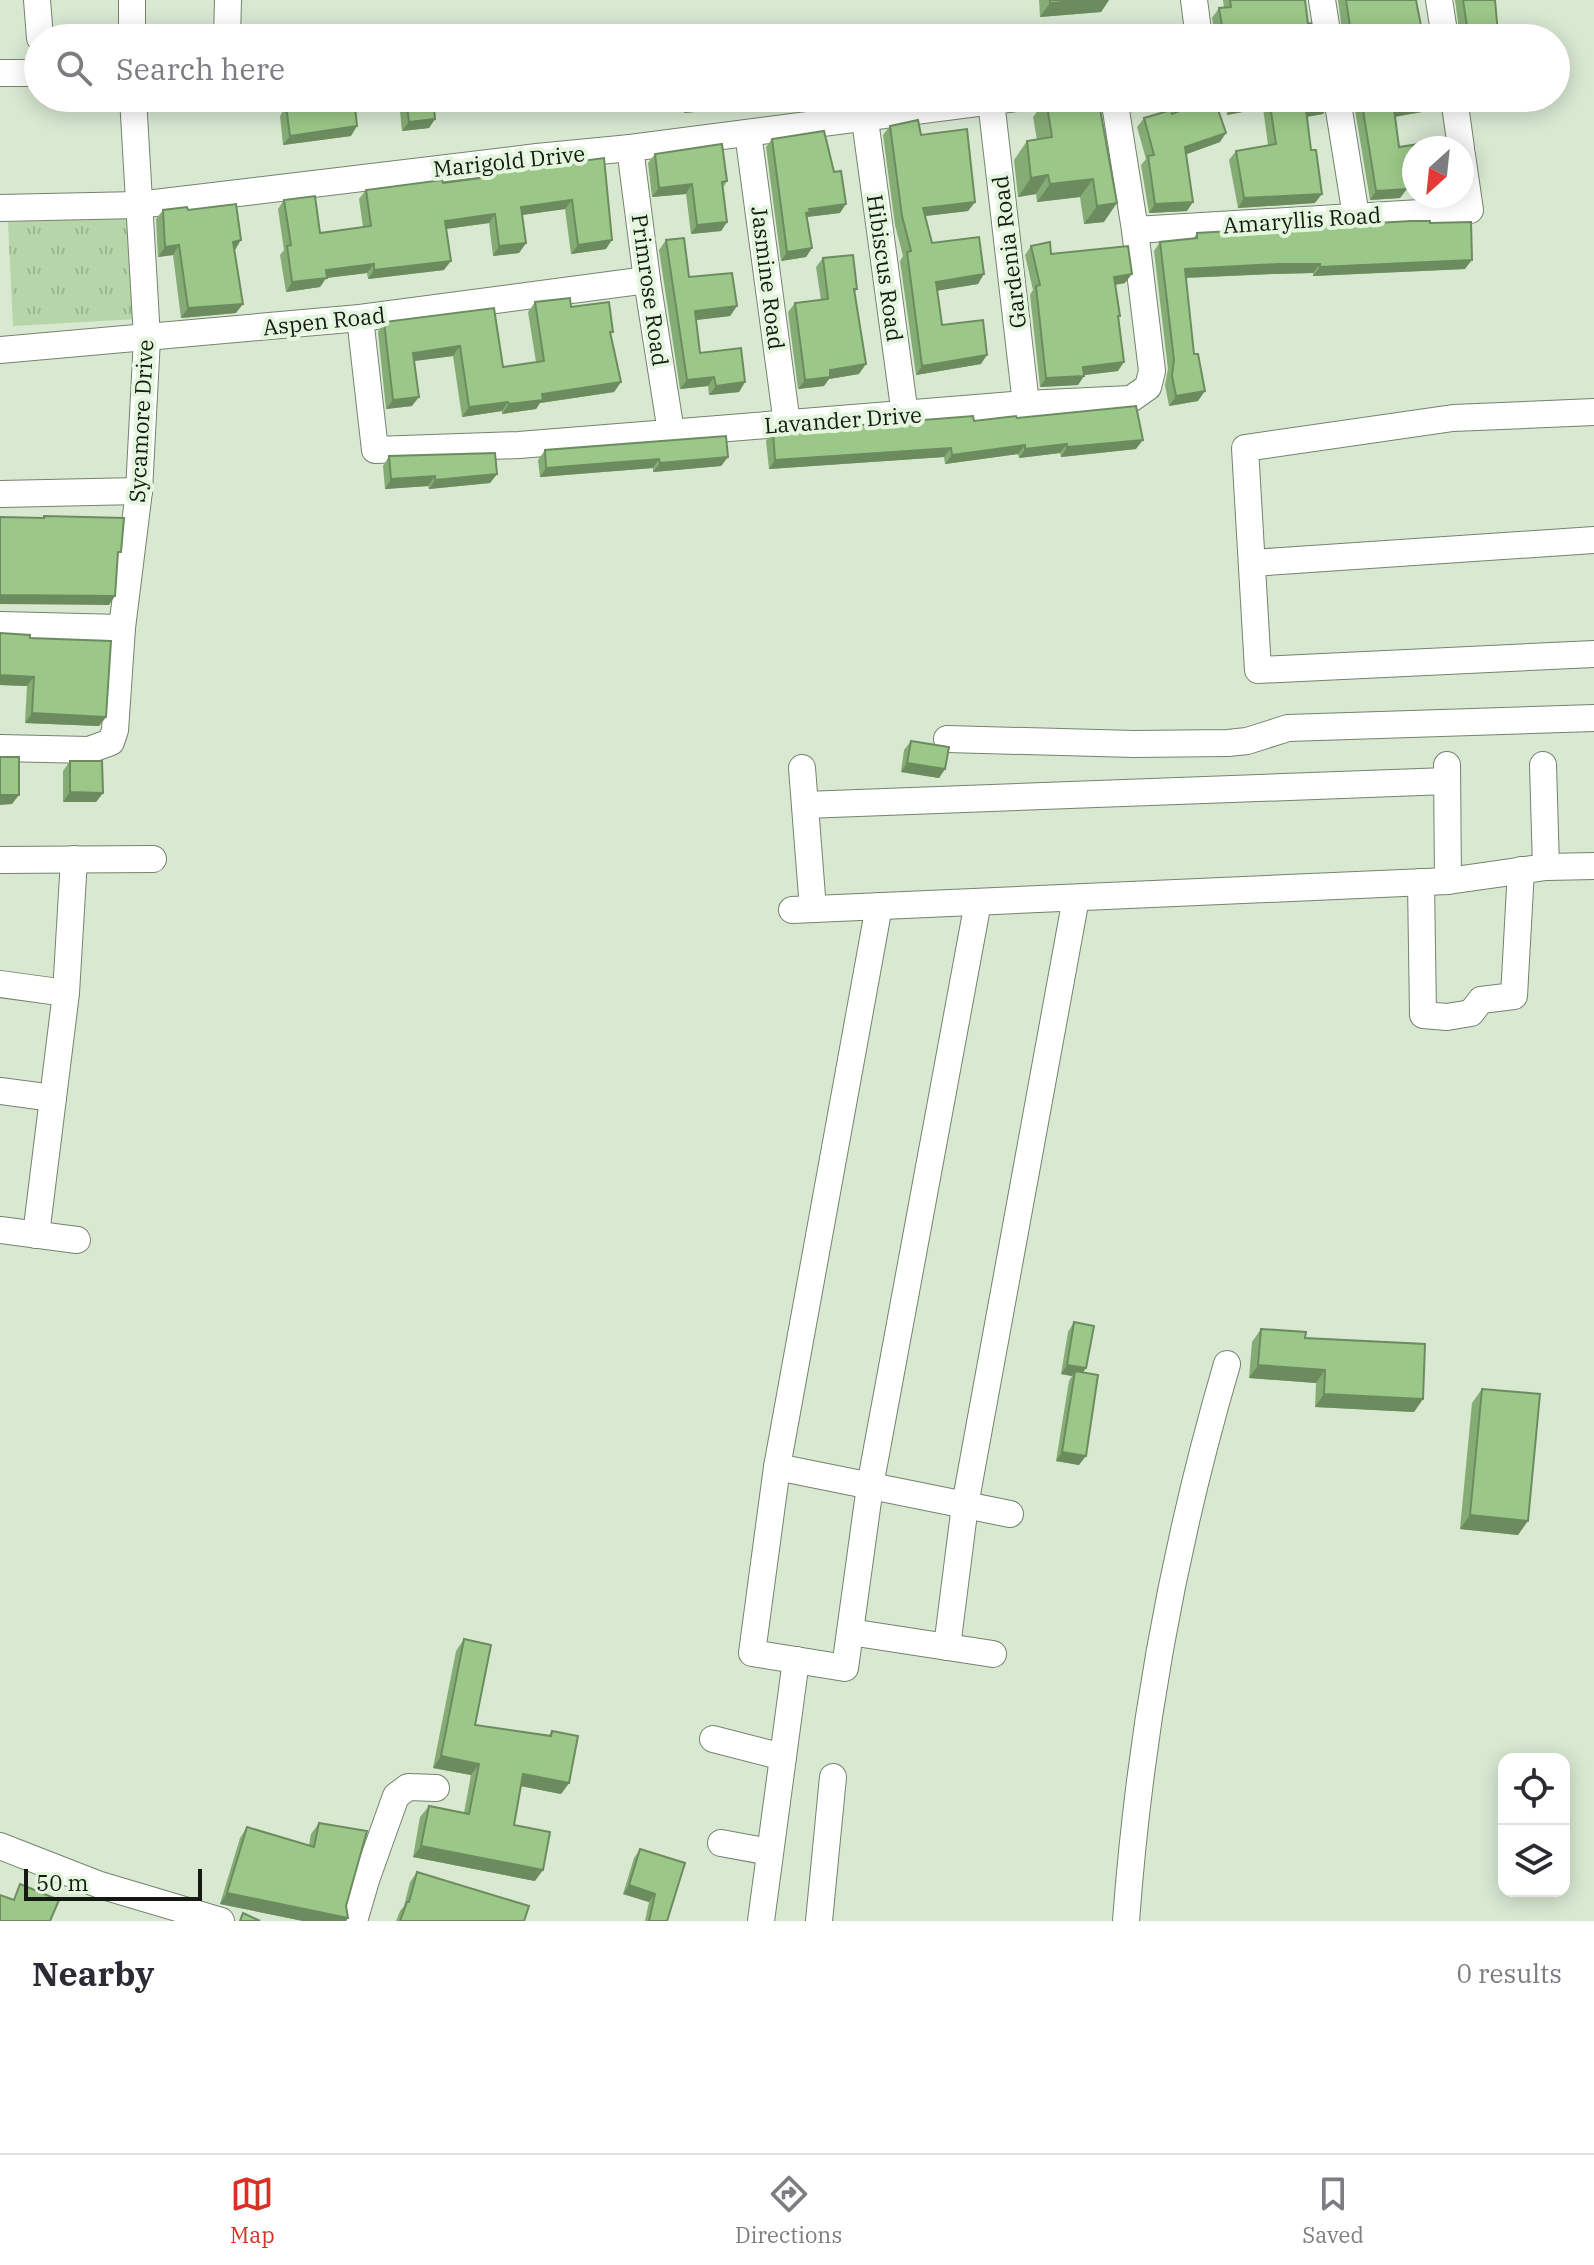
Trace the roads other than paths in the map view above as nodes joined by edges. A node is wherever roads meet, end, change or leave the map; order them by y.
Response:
1 (37, 0) edge
2 (132, 0) edge
3 (228, 0) edge
4 (1194, 0) edge
5 (1322, 0) edge
6 (1439, 0) edge
7 (39, 24) edge
8 (132, 24) edge
9 (227, 24) edge
10 (1197, 24) edge
11 (1326, 24) edge
12 (1443, 24) edge
13 (0, 73) edge
14 (24, 73) edge
15 (134, 112) edge
16 (918, 112) edge
17 (1005, 112) edge
18 (1116, 112) edge
19 (1339, 112) edge
20 (1456, 112) edge
21 (865, 120) junction
22 (748, 133) junction
23 (1459, 136) edge
24 (630, 148) junction
25 (138, 205) junction
26 (0, 208) edge
27 (1470, 208) edge
28 (1356, 216) junction
29 (1135, 230) junction
30 (647, 280) junction
31 (360, 318) junction
32 (147, 338) junction
33 (0, 350) edge
34 (1026, 404) junction
35 (1594, 412) edge
36 (905, 415) junction
37 (787, 424) junction
38 (671, 432) junction
39 (139, 491) junction
40 (0, 494) edge
41 (1594, 540) edge
42 (1252, 563) junction
43 (0, 625) edge
44 (122, 628) junction
45 (1594, 654) edge
46 (1594, 718) edge
47 (947, 739) dead end
48 (0, 748) edge
49 (1543, 765) dead end
50 (802, 768) dead end
51 (805, 805) junction
52 (74, 859) junction
53 (153, 859) dead end
54 (0, 860) edge
55 (1594, 866) edge
56 (1533, 868) junction
57 (1448, 881) junction
58 (1421, 882) junction
59 (1076, 898) junction
60 (978, 902) junction
61 (879, 906) junction
62 (0, 984) edge
63 (66, 993) junction
64 (0, 1091) edge
65 (53, 1098) junction
66 (0, 1230) edge
67 (36, 1235) junction
68 (77, 1240) dead end
69 (1227, 1364) dead end
70 (777, 1467) junction
71 (870, 1486) junction
72 (965, 1505) junction
73 (1010, 1514) dead end
74 (850, 1632) junction
75 (947, 1647) junction
76 (993, 1654) dead end
77 (796, 1660) junction
78 (713, 1739) dead end
79 (783, 1757) junction
80 (833, 1777) dead end
81 (436, 1788) dead end
82 (721, 1843) dead end
83 (0, 1846) edge
84 (770, 1852) junction
85 (221, 1921) edge
86 (354, 1921) edge
87 (761, 1921) edge
88 (819, 1921) edge
89 (1126, 1921) edge

1 - 7 street
2 - 8 street
3 - 9 street
4 - 10 street
5 - 11 street
6 - 12 street
13 - 14 street
15 - 25 street, Sycamore Drive
16 - 21 street, Marigold Drive
17 - 34 street, Gardenia Road
18 - 29 street, Lavander Drive
19 - 28 street
20 - 23 street
21 - 22 street, Marigold Drive
21 - 36 street, Hibiscus Road
22 - 24 street, Marigold Drive
22 - 37 street, Jasmine Road
24 - 25 street, Marigold Drive
24 - 30 street, Primrose Road
25 - 26 street, Marigold Drive
25 - 32 street, Sycamore Drive
27 - 28 street, Amaryllis Road
28 - 29 street, Amaryllis Road
29 - 34 street, Lavander Drive
30 - 31 street, Aspen Road
30 - 38 street, Primrose Road
31 - 32 street, Aspen Road
31 - 38 street, Lavander Drive
32 - 33 street, Aspen Road
32 - 39 street, Sycamore Drive
34 - 36 street, Lavander Drive
35 - 42 street
36 - 37 street, Lavander Drive
37 - 38 street, Lavander Drive
39 - 40 street
39 - 44 street, Sycamore Drive
41 - 42 street
42 - 45 street
43 - 44 street
44 - 48 street, Sycamore Drive
46 - 47 street
49 - 56 street
50 - 51 street
51 - 57 street
51 - 61 street
52 - 53 street
52 - 54 street
52 - 63 street
55 - 56 street
56 - 57 street
56 - 58 street
57 - 58 street
58 - 59 street
59 - 60 street
59 - 72 street
60 - 61 street
60 - 71 street
61 - 70 street
62 - 63 street
63 - 65 street
64 - 65 street
65 - 67 street
66 - 67 street
67 - 68 street
69 - 89 street
70 - 71 street
70 - 77 street
71 - 72 street
71 - 74 street
72 - 73 street
72 - 75 street
74 - 75 street
74 - 77 street
75 - 76 street
77 - 79 street
78 - 79 street
79 - 84 street
80 - 88 street
81 - 86 street
82 - 84 street
83 - 85 street
84 - 87 street

